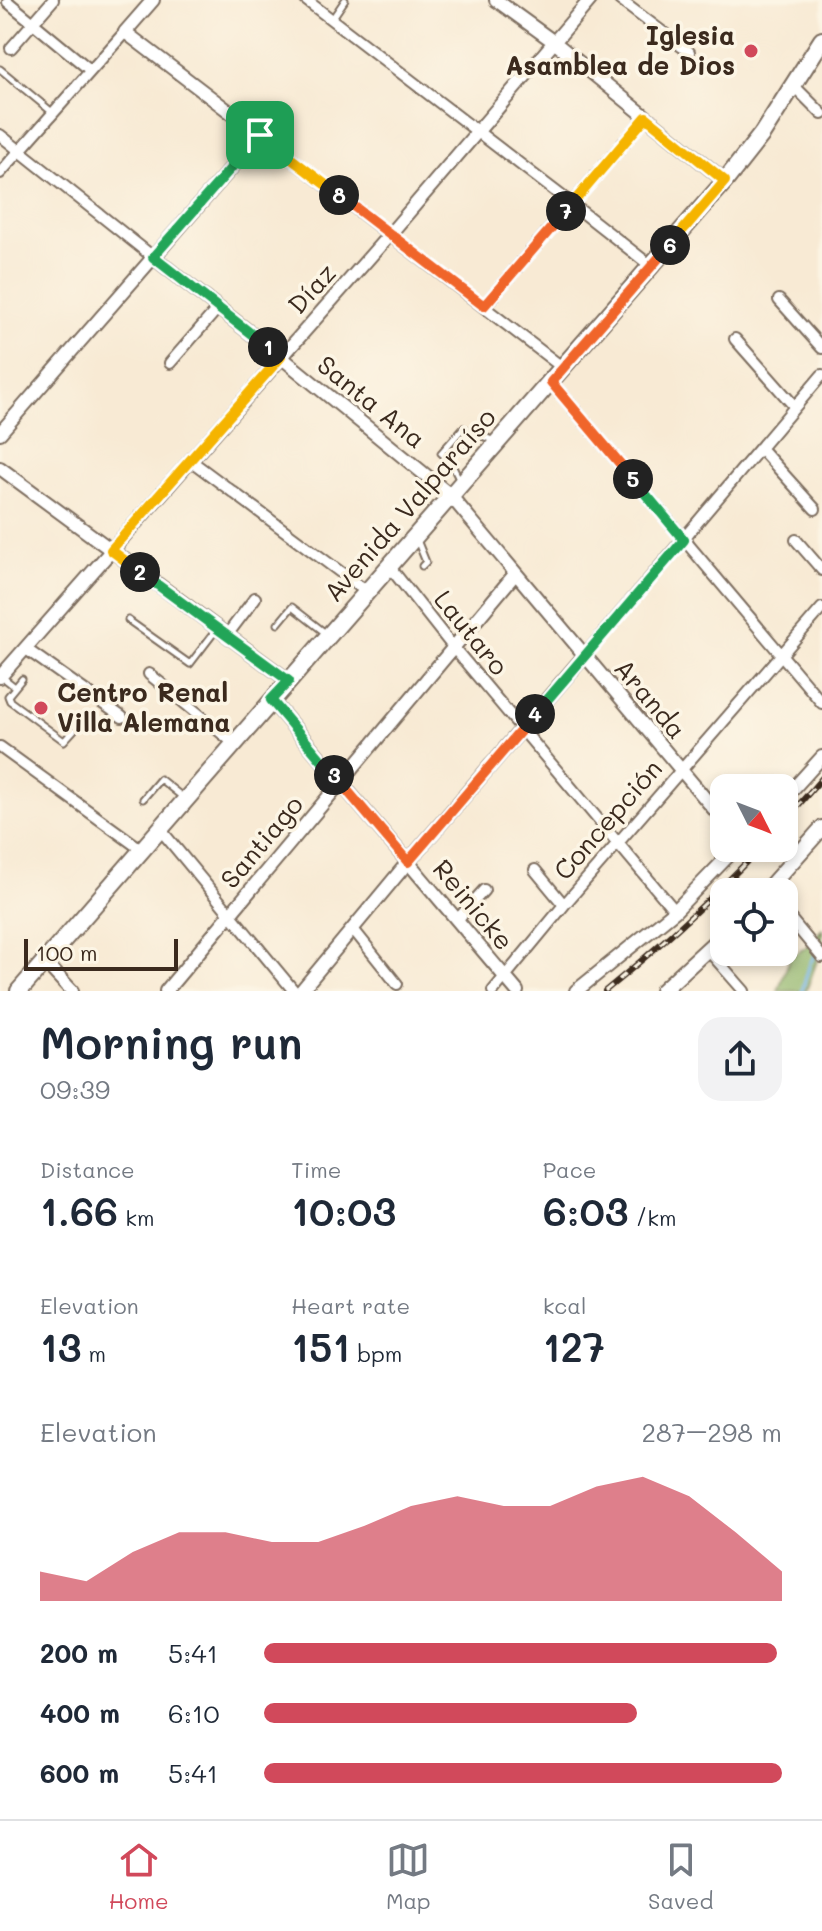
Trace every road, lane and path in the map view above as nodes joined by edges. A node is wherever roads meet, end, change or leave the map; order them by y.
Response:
1 (53, 0) edge
2 (153, 0) edge
3 (306, 0) edge
4 (345, 0) edge
5 (496, 0) edge
6 (590, 0) edge
7 (620, 0) edge
8 (8, 2) dead end
9 (331, 20) junction
10 (33, 24) junction
11 (125, 32) junction
12 (822, 40) edge
13 (554, 42) junction
14 (11, 48) dead end
15 (689, 52) dead end
16 (0, 69) edge
17 (90, 70) junction
18 (794, 86) junction
19 (53, 113) junction
20 (822, 114) edge
21 (646, 117) junction
22 (478, 132) junction
23 (0, 135) edge
24 (260, 135) junction
25 (19, 151) junction
26 (0, 173) edge
27 (725, 181) junction
28 (572, 204) junction
29 (390, 234) junction
30 (153, 257) junction
31 (651, 266) junction
32 (779, 300) dead end
33 (484, 306) junction
34 (218, 308) junction
35 (735, 339) dead end
36 (822, 348) edge
37 (281, 357) junction
38 (170, 363) dead end
39 (563, 368) junction
40 (822, 375) edge
41 (551, 382) junction
42 (795, 407) junction
43 (0, 433) edge
44 (475, 433) junction
45 (497, 442) junction
46 (462, 447) dead end
47 (760, 448) junction
48 (190, 460) junction
49 (451, 460) junction
50 (0, 468) edge
51 (432, 480) junction
52 (455, 490) junction
53 (815, 509) dead end
54 (415, 536) junction
55 (684, 540) junction
56 (796, 540) dead end
57 (111, 550) junction
58 (389, 566) junction
59 (422, 566) dead end
60 (822, 570) edge
61 (515, 574) junction
62 (367, 592) junction
63 (255, 598) dead end
64 (822, 608) edge
65 (128, 620) dead end
66 (278, 624) dead end
67 (222, 631) junction
68 (328, 635) junction
69 (453, 647) junction
70 (26, 649) junction
71 (585, 655) junction
72 (781, 656) junction
73 (149, 674) dead end
74 (0, 677) edge
75 (22, 679) dead end
76 (289, 681) junction
77 (15, 687) junction
78 (271, 700) junction
79 (822, 703) edge
80 (122, 717) dead end
81 (522, 729) junction
82 (74, 730) dead end
83 (234, 743) junction
84 (0, 747) edge
85 (822, 757) edge
86 (681, 770) junction
87 (341, 782) junction
88 (798, 784) edge
89 (143, 799) dead end
90 (185, 800) junction
91 (710, 804) edge
92 (822, 828) edge
93 (160, 829) junction
94 (618, 844) junction
95 (142, 850) junction
96 (408, 862) junction
97 (722, 862) edge
98 (535, 870) dead end
99 (778, 878) edge
100 (484, 890) dead end
101 (564, 905) junction
102 (675, 911) junction
103 (230, 915) junction
104 (457, 920) junction
105 (798, 926) edge
106 (353, 929) junction
107 (708, 950) joint
108 (822, 957) edge
109 (44, 961) junction
110 (505, 977) junction
111 (397, 984) dead end
112 (665, 990) edge
113 (19, 991) edge
114 (72, 991) edge
115 (166, 991) edge
116 (294, 991) edge
117 (301, 991) edge
118 (493, 991) edge
119 (517, 991) edge
120 (576, 991) edge
121 (744, 991) edge

1 - 10 street
2 - 11 street
3 - 9 street
4 - 9 lane
5 - 13 street
6 - 13 street, Díaz
7 - 15 street
8 - 10 street
9 - 22 street
10 - 14 street
10 - 17 street
11 - 17 street
11 - 24 street
12 - 18 main road, Avenida Valparaíso
13 - 21 street
13 - 22 street, Díaz
16 - 19 lane
17 - 19 street
18 - 20 street
18 - 27 main road, Avenida Valparaíso
19 - 25 street
21 - 27 street
21 - 28 street
22 - 28 street
22 - 29 street, Díaz
23 - 25 street, Santa Ana
24 - 29 street
24 - 30 street
25 - 26 street
25 - 30 street, Santa Ana
27 - 31 main road, Avenida Valparaíso
28 - 31 street
28 - 33 street
29 - 33 street
29 - 37 street, Díaz
30 - 34 street, Santa Ana
30 - 43 street
31 - 39 main road, Avenida Valparaíso
32 - 36 street
33 - 39 street
34 - 37 street, Santa Ana
34 - 38 street
35 - 42 street
37 - 48 street, Díaz
37 - 51 street, Santa Ana
39 - 41 main road, Avenida Valparaíso
40 - 42 street
41 - 45 main road, Avenida Valparaíso
41 - 55 street
42 - 47 street
44 - 45 lane
44 - 46 lane
44 - 49 lane
45 - 52 main road, Avenida Valparaíso
47 - 53 street
47 - 55 street
48 - 57 street, Díaz
48 - 62 street
49 - 51 lane
49 - 52 lane
50 - 57 street
51 - 52 street, Santa Ana
52 - 54 main road, Avenida Valparaíso
52 - 61 street, Aranda
54 - 58 main road, Avenida Valparaíso
54 - 59 lane
55 - 71 street
55 - 72 street
56 - 60 street
57 - 67 street
57 - 70 street, Díaz
58 - 62 main road, Avenida Valparaíso
58 - 69 street, Lautaro
61 - 69 street, Santiago
61 - 71 street, Aranda
62 - 68 main road, Avenida Valparaíso
63 - 67 street
64 - 72 street, Concepción
65 - 67 lane
66 - 68 lane
67 - 76 street
68 - 76 main road, Avenida Valparaíso
69 - 81 street, Lautaro
69 - 87 street, Santiago
70 - 74 street, Díaz
70 - 80 street
71 - 81 street
71 - 86 street, Aranda
72 - 79 street
72 - 86 street, Concepción
73 - 83 street
74 - 77 lane
75 - 77 lane
76 - 78 main road, Avenida Valparaíso
77 - 82 lane
78 - 83 main road, Avenida Valparaíso
78 - 87 street, Reinicke
81 - 94 street, Lautaro
81 - 96 street
83 - 90 main road, Avenida Valparaíso
84 - 95 street
85 - 88 street
86 - 91 street, Aranda
86 - 94 street, Concepción
87 - 96 street, Reinicke
87 - 103 street, Santiago
89 - 90 lane
90 - 93 main road, Avenida Valparaíso
92 - 99 main road
93 - 95 main road, Avenida Valparaíso
93 - 103 street
94 - 101 street, Concepción
94 - 102 street, Lautaro
95 - 109 main road, Avenida Valparaíso
96 - 104 street, Reinicke
96 - 106 street
97 - 102 street
98 - 101 street
100 - 104 street
101 - 110 street, Concepción
102 - 120 street
103 - 115 street, Santiago
103 - 116 street
104 - 110 street, Reinicke
105 - 108 street
106 - 111 street
106 - 117 street
107 - 112 main road
107 - 121 street
109 - 113 main road, Avenida Valparaíso
109 - 114 street
110 - 118 street, Concepción
110 - 119 street, Reinicke

